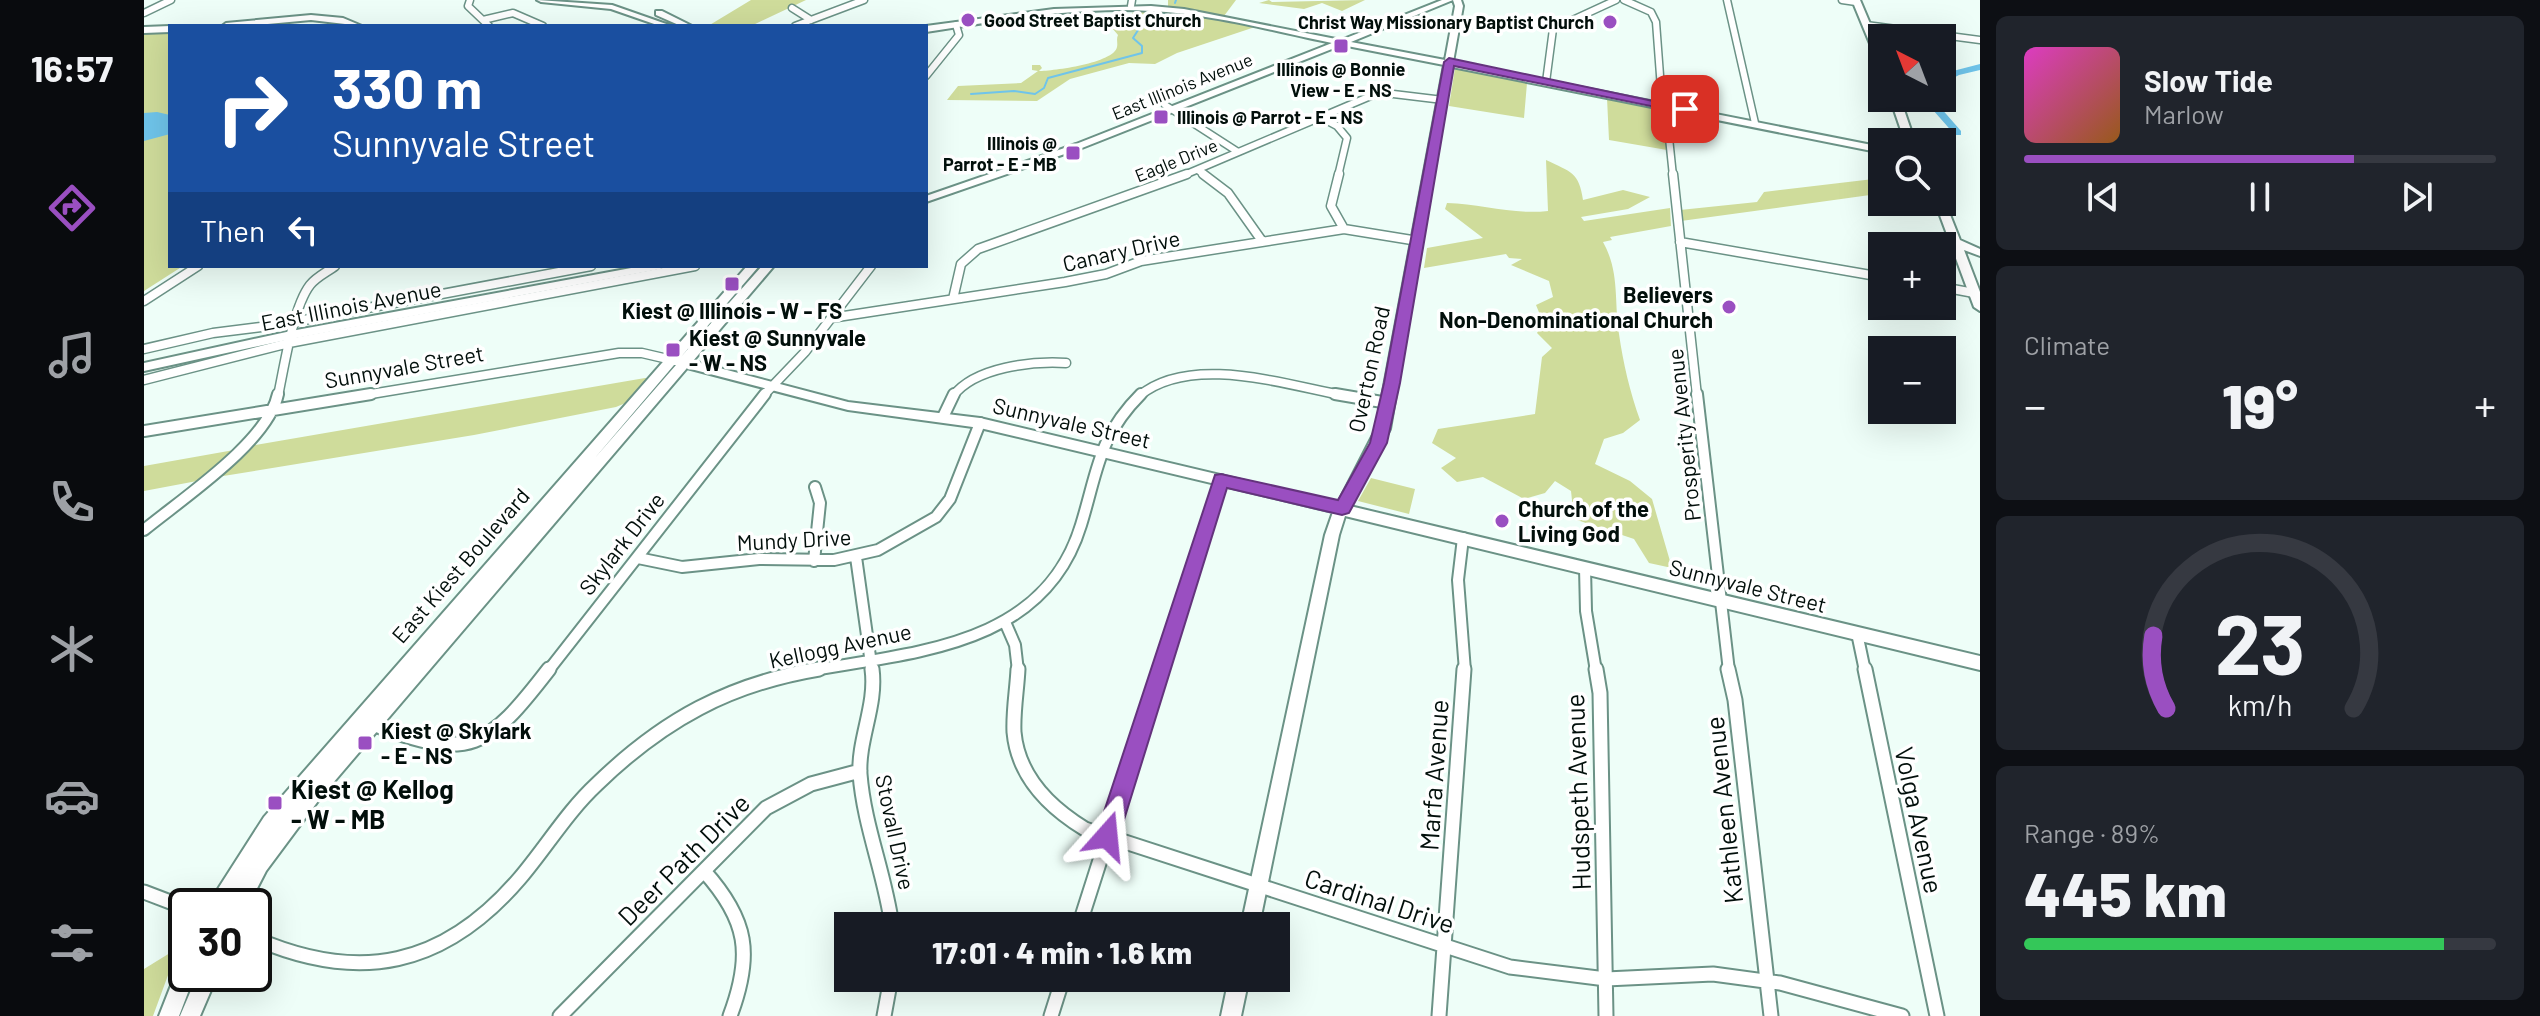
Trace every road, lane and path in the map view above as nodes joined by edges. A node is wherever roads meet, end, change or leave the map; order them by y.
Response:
1 (171, 0) edge
2 (470, 0) edge
3 (541, 0) edge
4 (608, 0) edge
5 (864, 0) edge
6 (1433, 0) edge
7 (1449, 0) edge
8 (1457, 0) edge
9 (1616, 0) edge
10 (1624, 0) edge
11 (1727, 0) edge
12 (1842, 0) edge
13 (1856, 1) edge
14 (1132, 3) edge
15 (792, 8) dead end
16 (144, 13) edge
17 (1403, 15) junction
18 (483, 20) junction
19 (811, 20) junction
20 (253, 24) edge
21 (347, 24) edge
22 (487, 24) edge
23 (538, 24) edge
24 (662, 24) edge
25 (684, 24) edge
26 (800, 24) edge
27 (956, 25) junction
28 (1866, 25) junction
29 (168, 29) edge
30 (928, 29) edge
31 (144, 30) edge
32 (1868, 30) edge
33 (1312, 35) junction
34 (1359, 35) junction
35 (1333, 39) junction
36 (1980, 40) edge
37 (1344, 41) junction
38 (1317, 46) junction
39 (1369, 46) junction
40 (1449, 62) junction
41 (1271, 67) junction
42 (928, 74) edge
43 (1546, 82) junction
44 (1443, 100) junction
45 (1664, 105) junction
46 (1169, 108) junction
47 (1320, 117) junction
48 (1755, 123) junction
49 (1076, 144) junction
50 (1868, 147) edge
51 (1238, 152) junction
52 (1198, 170) junction
53 (928, 191) edge
54 (928, 198) edge
55 (1946, 216) edge
56 (1344, 229) junction
57 (1262, 241) junction
58 (1418, 241) junction
59 (1680, 242) junction
60 (1958, 247) junction
61 (1980, 254) edge
62 (195, 268) edge
63 (332, 268) edge
64 (582, 268) edge
65 (611, 268) edge
66 (647, 268) edge
67 (683, 268) edge
68 (752, 268) edge
69 (766, 268) edge
70 (869, 268) edge
71 (1868, 275) edge
72 (556, 282) junction
73 (1956, 290) edge
74 (1974, 293) junction
75 (737, 294) junction
76 (953, 299) junction
77 (144, 301) edge
78 (1980, 307) edge
79 (831, 318) junction
80 (292, 332) junction
81 (144, 349) edge
82 (144, 359) edge
83 (678, 361) junction
84 (1066, 363) dead end
85 (144, 367) edge
86 (144, 380) edge
87 (771, 386) junction
88 (1388, 403) junction
89 (275, 410) junction
90 (943, 417) junction
91 (980, 423) junction
92 (144, 431) edge
93 (1100, 451) junction
94 (1221, 480) junction
95 (815, 487) dead end
96 (1342, 508) junction
97 (144, 530) edge
98 (1463, 538) junction
99 (856, 557) junction
100 (638, 558) junction
101 (814, 561) junction
102 (1585, 568) junction
103 (1719, 600) junction
104 (1005, 622) junction
105 (1857, 633) junction
106 (871, 660) junction
107 (1980, 663) edge
108 (365, 721) junction
109 (860, 771) junction
110 (1107, 836) junction
111 (704, 871) junction
112 (1258, 885) junction
113 (228, 888) edge
114 (248, 888) edge
115 (145, 894) edge
116 (168, 902) edge
117 (890, 912) edge
118 (1083, 912) edge
119 (1253, 912) edge
120 (272, 945) edge
121 (1445, 946) junction
122 (1606, 979) junction
123 (1766, 980) junction
124 (178, 992) edge
125 (200, 992) edge
126 (888, 992) edge
127 (1059, 992) edge
128 (1236, 992) edge
129 (169, 1016) edge
130 (190, 1016) edge
131 (560, 1016) edge
132 (730, 1016) edge
133 (884, 1016) edge
134 (1051, 1016) edge
135 (1231, 1016) edge
136 (1439, 1016) edge
137 (1606, 1016) edge
138 (1771, 1016) edge
139 (1902, 1016) edge
140 (1937, 1016) edge

1 - 16 street
2 - 18 street
3 - 24 street
4 - 25 street
5 - 19 street
6 - 17 street, East Illinois Avenue
7 - 17 street, East Illinois Avenue
8 - 40 street, Overton Road
9 - 43 street
10 - 45 street, Prosperity Avenue
11 - 48 street
12 - 13 street
13 - 28 street
14 - 27 street
14 - 33 street
15 - 19 street
17 - 34 street, East Illinois Avenue
17 - 35 street, East Illinois Avenue
18 - 22 street
18 - 23 street
19 - 26 street
20 - 21 street
27 - 30 street
27 - 42 street
28 - 32 street
28 - 36 street
29 - 31 street
33 - 35 street
33 - 38 street
34 - 37 street, East Illinois Avenue
34 - 39 street
35 - 37 street
35 - 38 street, East Illinois Avenue
37 - 39 street
37 - 41 street, East Illinois Avenue
38 - 41 street, East Illinois Avenue
39 - 40 street
40 - 43 street
40 - 44 street, Overton Road
41 - 46 street, East Illinois Avenue
43 - 45 street
44 - 47 street, Eagle Drive
44 - 58 street, Overton Road
45 - 48 street
45 - 59 street, Prosperity Avenue
46 - 49 street, East Illinois Avenue
46 - 51 street
47 - 51 street, Eagle Drive
47 - 56 street
48 - 50 street
49 - 53 street, East Illinois Avenue
49 - 54 street, East Illinois Avenue
51 - 52 street, Eagle Drive
52 - 57 street
52 - 76 street, Eagle Drive
55 - 60 street
56 - 57 street, Canary Drive
56 - 58 street, Canary Drive
57 - 76 street, Canary Drive
58 - 88 street, Overton Road
59 - 71 street
59 - 103 street, Prosperity Avenue
60 - 61 street
60 - 74 street
62 - 77 street
63 - 80 street
64 - 80 street
65 - 72 street, East Illinois Avenue
66 - 72 street, East Illinois Avenue
67 - 80 street, Sunnyvale Street
68 - 75 street, East Kiest Boulevard
69 - 75 street, East Kiest Boulevard
70 - 79 street, Skylark Drive
72 - 80 street, East Illinois Avenue
73 - 74 street
74 - 78 street
75 - 83 street, East Kiest Boulevard
76 - 79 street, Canary Drive
79 - 87 street, Skylark Drive
80 - 81 street
80 - 82 street, East Illinois Avenue
80 - 85 street, East Illinois Avenue
80 - 86 street, Sunnyvale Street
80 - 89 street
83 - 87 street, Sunnyvale Street
83 - 89 street, Sunnyvale Street
83 - 108 street, East Kiest Boulevard
84 - 90 street
87 - 90 street, Sunnyvale Street
87 - 100 street, Skylark Drive
88 - 93 street, Kellogg Avenue
88 - 96 street, Overton Road
89 - 92 street, Sunnyvale Street
89 - 97 street
90 - 91 street, Sunnyvale Street
91 - 93 street, Sunnyvale Street
91 - 99 street, Mundy Drive
93 - 94 street, Sunnyvale Street
93 - 104 street, Kellogg Avenue
94 - 96 street, Sunnyvale Street
94 - 110 street
95 - 101 street
96 - 98 street, Sunnyvale Street
96 - 112 street, Overton Road
98 - 102 street, Sunnyvale Street
98 - 121 street, Marfa Avenue
99 - 101 street, Mundy Drive
99 - 106 street, Stovall Drive
100 - 101 street, Mundy Drive
100 - 108 street, Skylark Drive
102 - 103 street, Sunnyvale Street
102 - 122 street, Hudspeth Avenue
103 - 105 street, Sunnyvale Street
103 - 123 street, Kathleen Avenue
104 - 106 street, Kellogg Avenue
104 - 110 street, Cardinal Drive
105 - 107 street, Sunnyvale Street
105 - 140 street, Volga Avenue
106 - 109 street, Stovall Drive
106 - 120 street, Kellogg Avenue
108 - 113 street, East Kiest Boulevard
108 - 114 street, East Kiest Boulevard
109 - 111 street, Deer Path Drive
109 - 117 street, Stovall Drive
110 - 112 street, Cardinal Drive
110 - 118 street
111 - 131 street, Deer Path Drive
111 - 132 street
112 - 119 street, Overton Road
112 - 121 street, Cardinal Drive
115 - 116 street
121 - 122 street, Cardinal Drive
121 - 136 street, Marfa Avenue
122 - 123 street, Cardinal Drive
122 - 137 street, Hudspeth Avenue
123 - 138 street, Kathleen Avenue
123 - 139 street, Cardinal Drive
124 - 129 street
125 - 130 street
126 - 133 street
127 - 134 street
128 - 135 street

